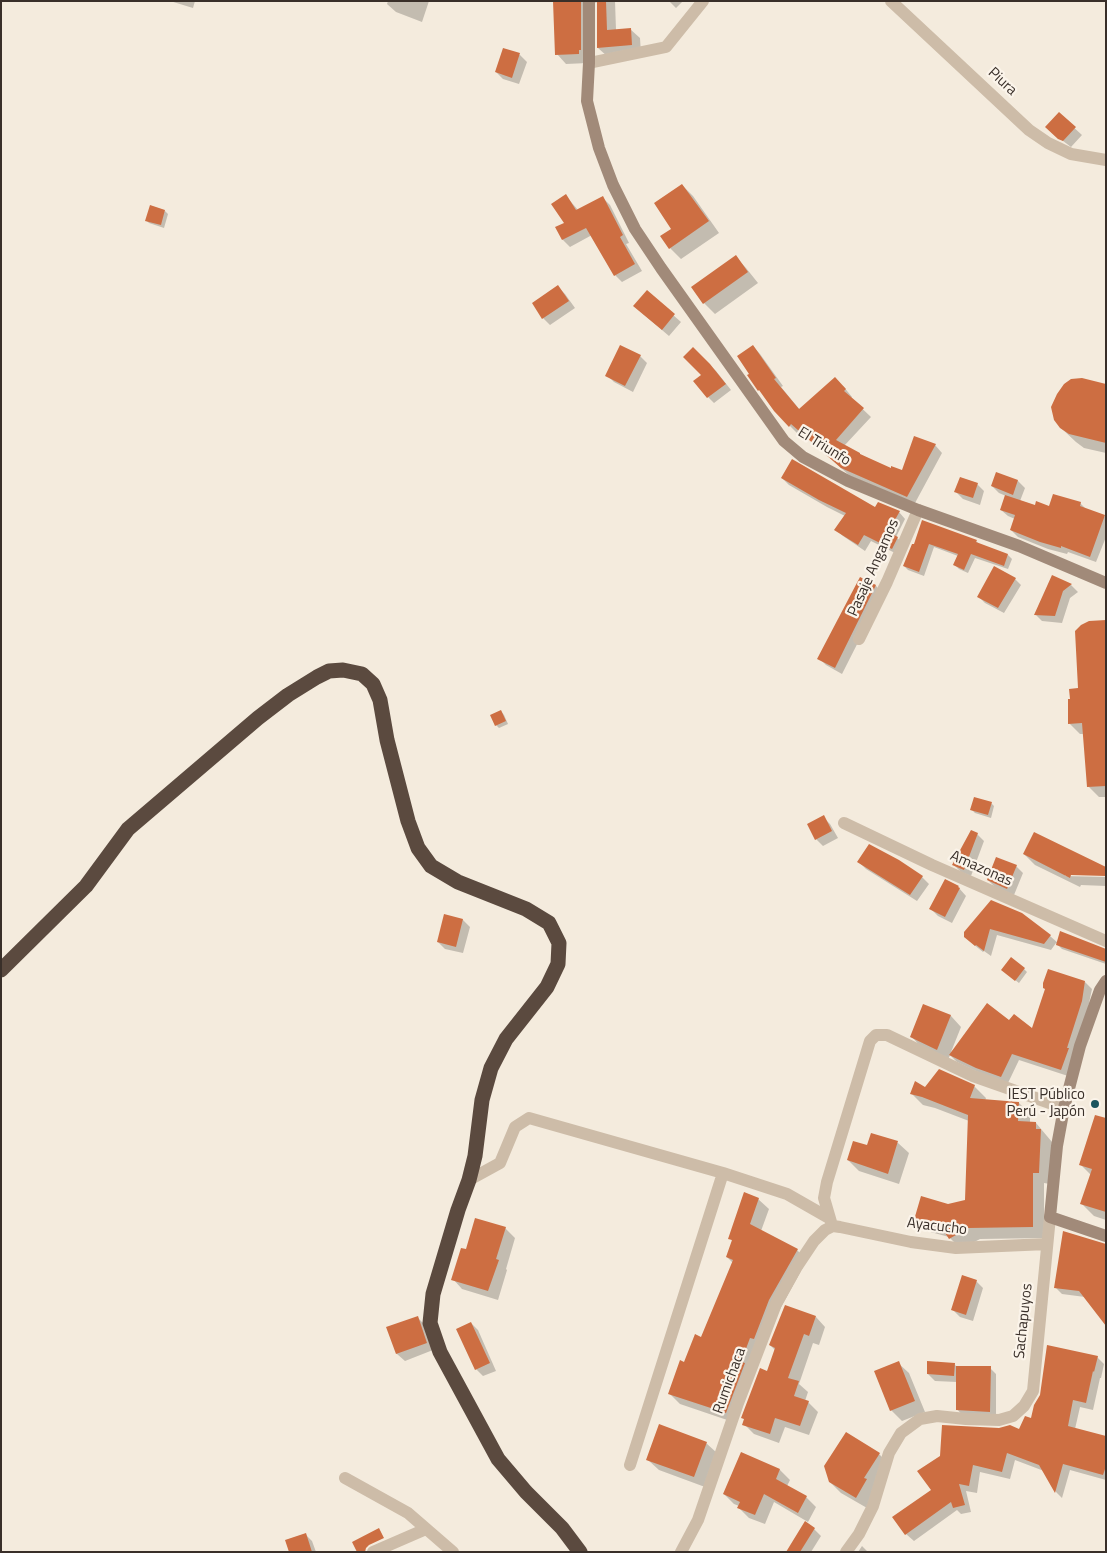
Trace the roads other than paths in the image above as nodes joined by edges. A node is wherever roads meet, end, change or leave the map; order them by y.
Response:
1 (589, 1) edge
2 (703, 1) edge
3 (891, 1) edge
4 (589, 63) junction
5 (1106, 160) edge
6 (918, 510) junction
7 (1106, 583) edge
8 (860, 639) dead end
9 (844, 823) dead end
10 (1106, 940) edge
11 (1, 970) edge
12 (1104, 986) edge
13 (1064, 1108) junction
14 (723, 1173) junction
15 (470, 1180) junction
16 (1050, 1217) junction
17 (829, 1224) junction
18 (1106, 1236) edge
19 (1047, 1244) junction
20 (630, 1465) dead end
21 (345, 1478) dead end
22 (426, 1529) junction
23 (373, 1552) edge
24 (453, 1552) edge
25 (580, 1552) edge
26 (681, 1552) edge
27 (846, 1552) edge

1 - 4 main road, El Triunfo
2 - 4 street
3 - 5 street, Piura
4 - 6 main road, El Triunfo
6 - 7 main road, El Triunfo
6 - 8 street, Pasaje Angamos
9 - 10 street, Amazonas
11 - 15 highway
12 - 13 main road, Sachapuyos
13 - 16 main road, Sachapuyos
13 - 17 street
14 - 15 street, Ayacucho
14 - 17 street, Ayacucho
14 - 20 street
15 - 25 highway
16 - 18 main road
16 - 19 street, Sachapuyos
17 - 19 street, Ayacucho
17 - 26 street, Rumichaca
19 - 27 street, Sachapuyos
21 - 22 street
22 - 23 street
22 - 24 street

